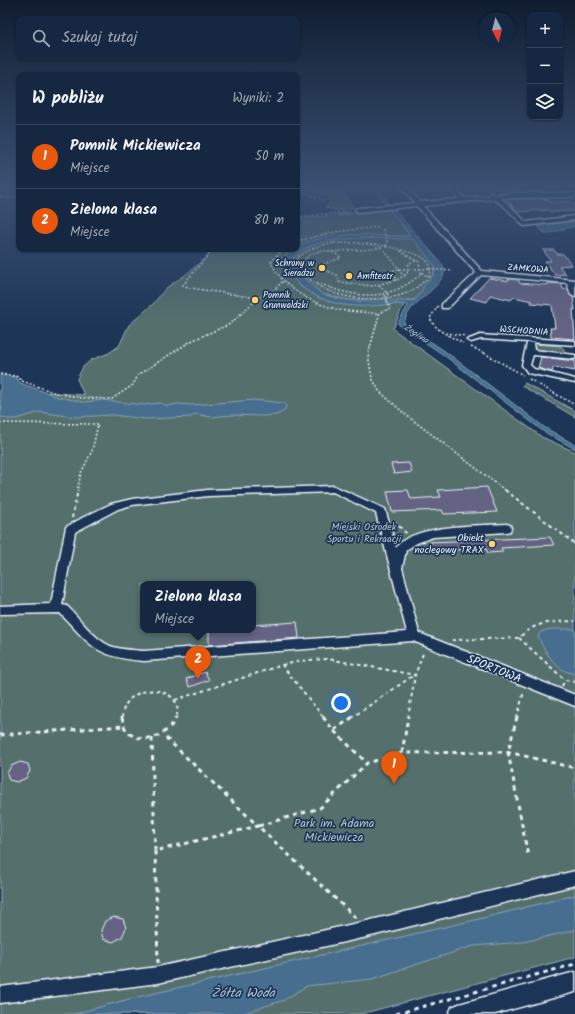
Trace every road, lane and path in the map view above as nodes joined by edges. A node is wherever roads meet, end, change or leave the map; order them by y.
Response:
1 (333, 232) edge
2 (384, 232) edge
3 (445, 232) edge
4 (300, 240) edge
5 (384, 246) junction
6 (387, 247) junction
7 (401, 250) junction
8 (211, 252) edge
9 (280, 252) edge
10 (332, 252) junction
11 (417, 261) junction
12 (300, 267) junction
13 (410, 268) junction
14 (399, 269) junction
15 (419, 269) junction
16 (453, 271) dead end
17 (338, 272) dead end
18 (421, 272) junction
19 (332, 273) junction
20 (480, 273) junction
21 (406, 276) junction
22 (429, 277) junction
23 (284, 280) junction
24 (396, 280) junction
25 (573, 282) edge
26 (316, 284) junction
27 (379, 285) junction
28 (385, 294) junction
29 (575, 295) edge
30 (258, 298) junction
31 (389, 298) junction
32 (442, 305) joint
33 (380, 314) junction
34 (445, 333) junction
35 (474, 339) joint
36 (530, 341) junction
37 (566, 343) junction
38 (575, 343) edge
39 (530, 352) junction
40 (484, 353) dead end
41 (571, 357) edge
42 (0, 374) edge
43 (575, 382) edge
44 (0, 424) edge
45 (381, 511) junction
46 (506, 528) dead end
47 (70, 530) junction
48 (413, 540) junction
49 (575, 544) edge
50 (397, 567) junction
51 (56, 608) junction
52 (0, 610) edge
53 (575, 621) edge
54 (414, 636) junction
55 (520, 638) junction
56 (449, 640) dead end
57 (428, 642) junction
58 (282, 665) junction
59 (415, 674) junction
60 (565, 680) dead end
61 (527, 682) junction
62 (175, 700) junction
63 (575, 701) edge
64 (124, 726) junction
65 (333, 730) junction
66 (163, 734) junction
67 (0, 735) edge
68 (152, 738) junction
69 (508, 752) junction
70 (402, 753) junction
71 (367, 763) junction
72 (575, 768) edge
73 (258, 826) junction
74 (155, 851) junction
75 (528, 856) dead end
76 (575, 878) edge
77 (367, 929) junction
78 (575, 964) edge
79 (158, 975) junction
80 (575, 982) edge
81 (0, 995) edge
82 (396, 1014) edge
83 (459, 1014) edge

1 - 4 path
2 - 6 path
3 - 20 street
5 - 6 path
5 - 10 path
5 - 12 path
6 - 7 path
6 - 14 path
7 - 11 path
7 - 22 path
8 - 30 path
9 - 23 path
10 - 12 path
10 - 19 path
11 - 13 path
11 - 15 path
12 - 26 path
13 - 14 path
13 - 15 path
13 - 21 path
14 - 21 path
14 - 24 path
15 - 16 path, bridge
15 - 18 path
17 - 19 path
18 - 22 path
18 - 28 path
19 - 27 path
20 - 25 street, ZAMKOWA
20 - 32 street
21 - 24 path
22 - 31 path
23 - 30 path
23 - 33 path
24 - 27 path
25 - 29 street
26 - 28 path
26 - 31 path
27 - 28 path
28 - 31 path
28 - 33 path, bridge
30 - 42 path
32 - 34 path
33 - 49 path
34 - 35 path
34 - 40 path
35 - 36 street, WSCHODNIA
36 - 37 street, WSCHODNIA
36 - 39 street
37 - 38 street, WSCHODNIA
37 - 41 street
39 - 41 street
39 - 43 street
44 - 47 path
45 - 47 street
45 - 48 path
45 - 50 street
46 - 48 street
47 - 51 street
48 - 50 street
50 - 54 street
51 - 52 street
51 - 54 street
53 - 55 path
54 - 57 street, SPORTOWA
55 - 56 path
55 - 60 path
57 - 59 path
57 - 61 street, SPORTOWA
58 - 59 path
58 - 62 path
58 - 65 path
59 - 65 path
59 - 70 path
61 - 63 street, SPORTOWA
61 - 69 path
62 - 64 path
62 - 66 path
64 - 67 path
64 - 68 path
65 - 71 path
66 - 68 path
66 - 73 path
68 - 74 path
69 - 70 path
69 - 72 path
69 - 75 path
70 - 71 path
71 - 73 path
73 - 74 path
73 - 77 path
74 - 79 path
76 - 77 street
77 - 79 street
78 - 82 path
79 - 81 street
80 - 83 main road

